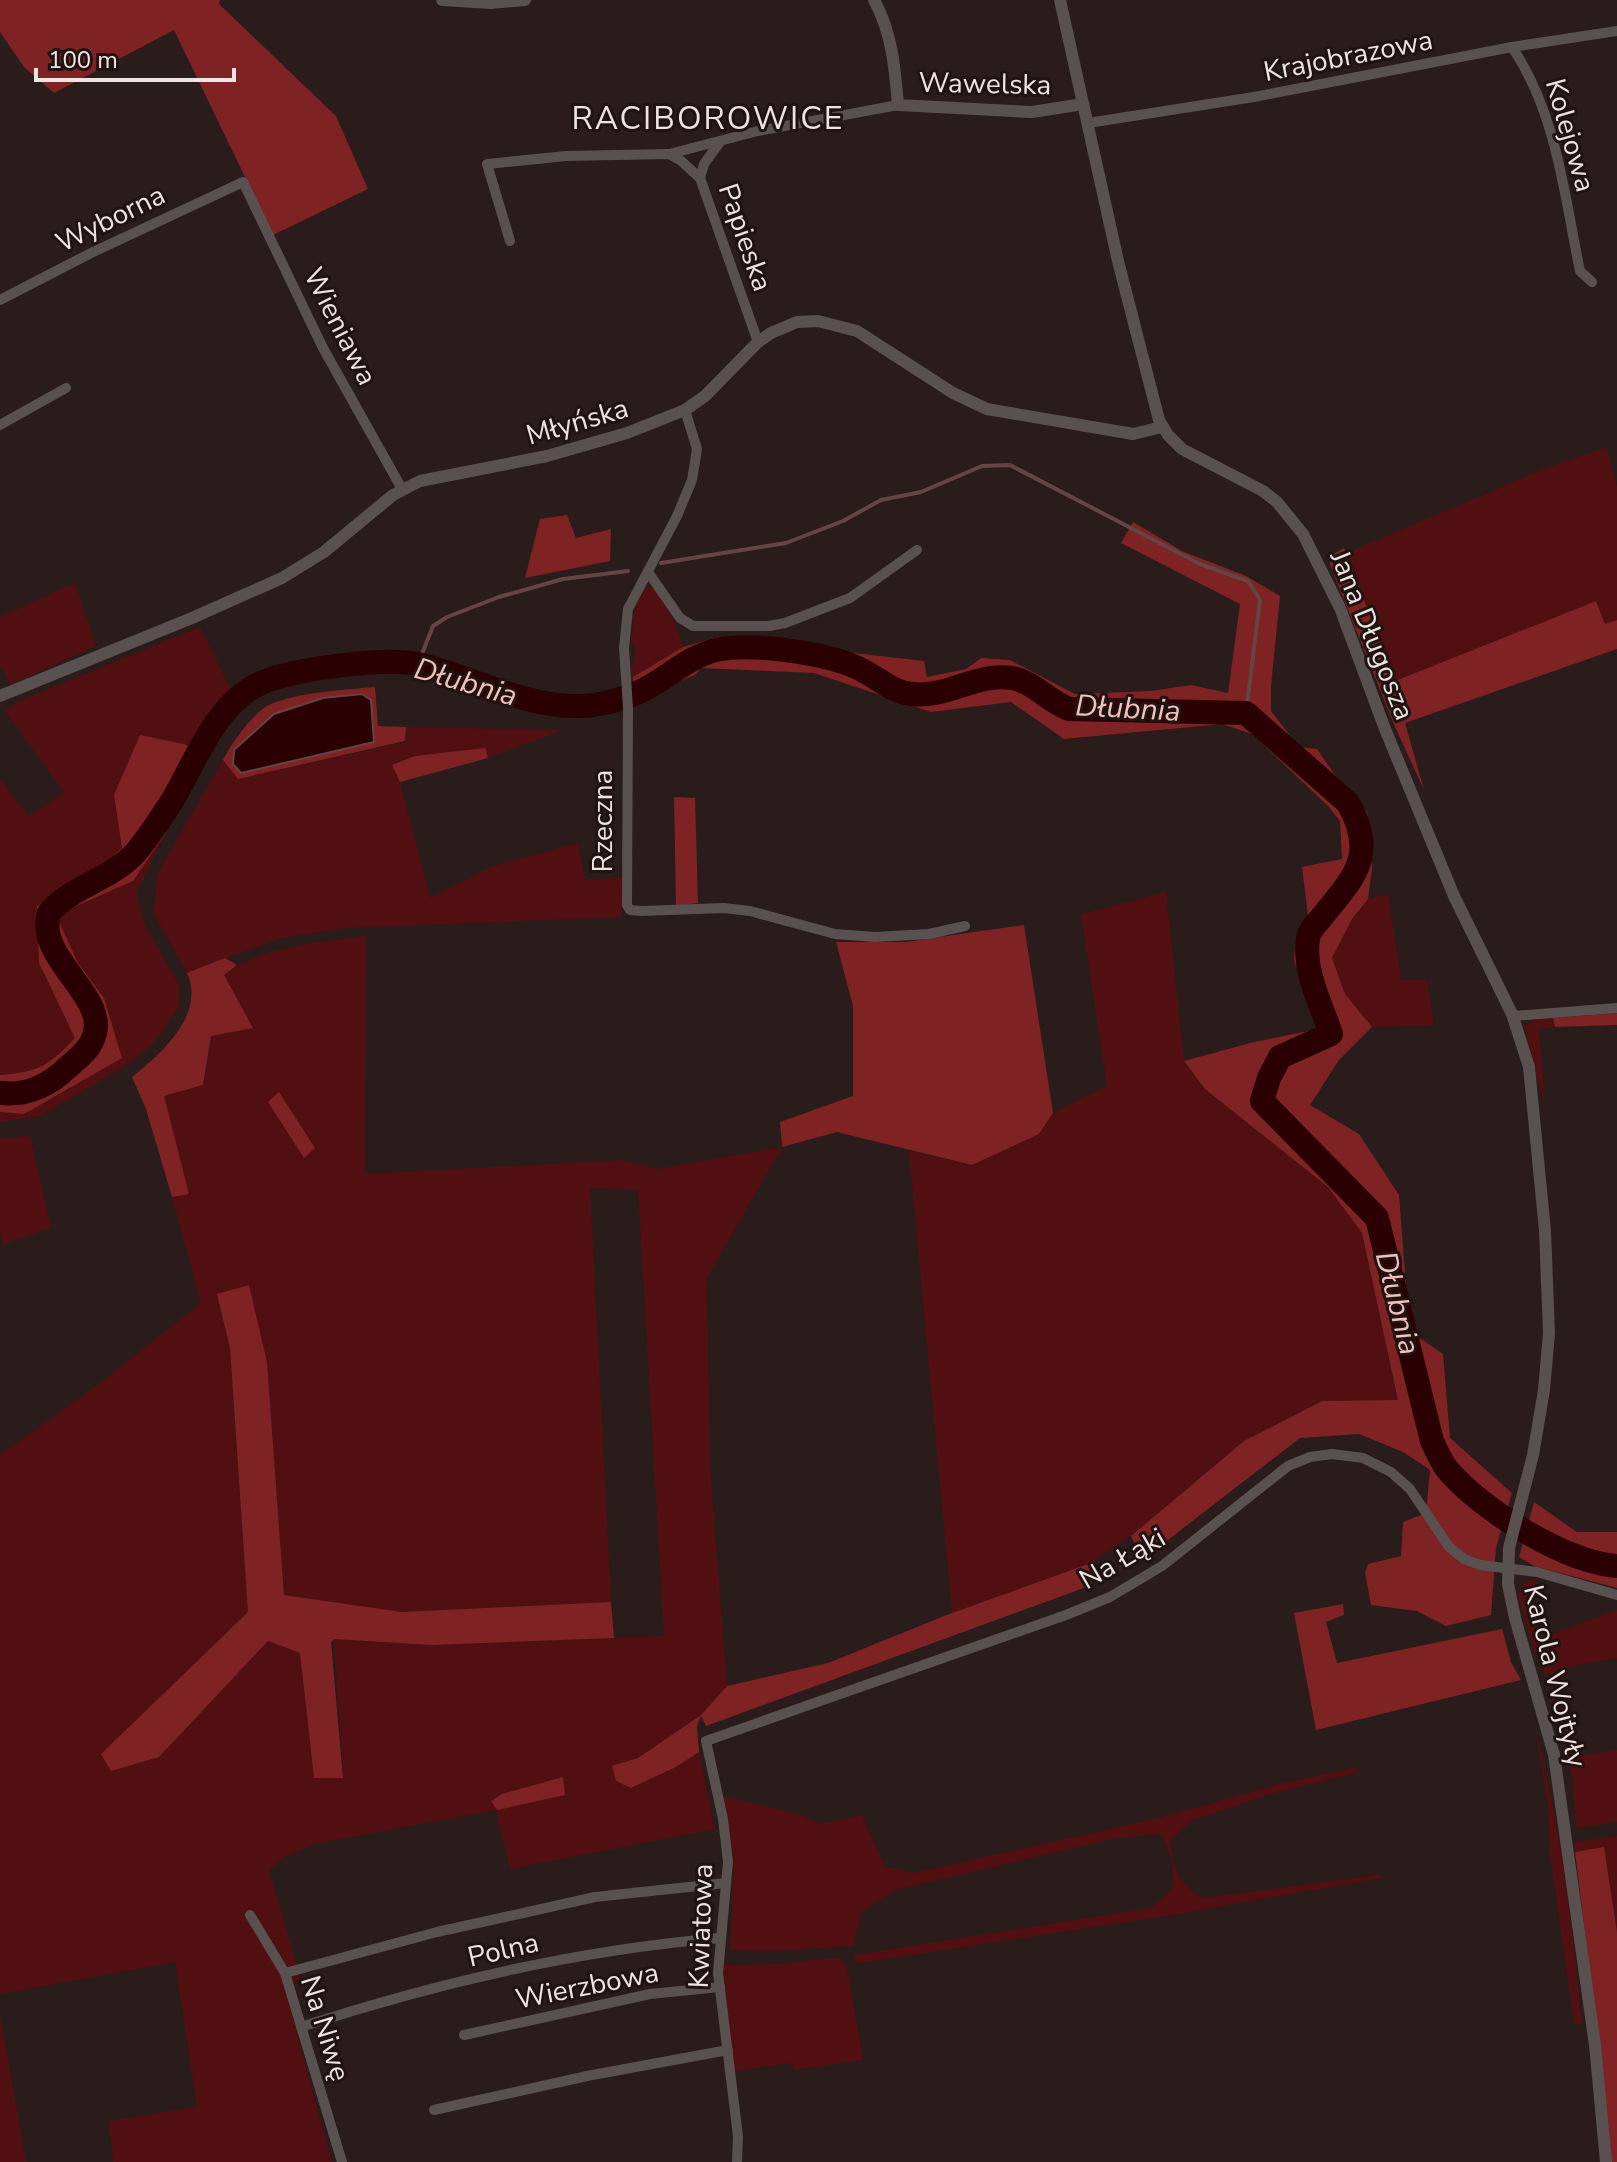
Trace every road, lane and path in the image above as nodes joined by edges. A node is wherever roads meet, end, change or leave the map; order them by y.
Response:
1 (442, 0) edge
2 (525, 0) edge
3 (874, 0) edge
4 (1060, 0) edge
5 (1617, 31) edge
6 (1512, 47) junction
7 (1083, 104) junction
8 (898, 105) junction
9 (1088, 123) junction
10 (720, 142) junction
11 (669, 154) junction
12 (700, 178) junction
13 (243, 182) joint
14 (510, 241) dead end
15 (1592, 282) dead end
16 (0, 300) edge
17 (758, 342) junction
18 (66, 388) dead end
19 (685, 410) junction
20 (0, 425) edge
21 (1162, 427) junction
22 (402, 489) junction
23 (917, 550) dead end
24 (648, 572) junction
25 (0, 696) edge
26 (965, 926) dead end
27 (1617, 1008) edge
28 (1513, 1015) junction
29 (1507, 1566) junction
30 (1617, 1595) edge
31 (706, 1741) joint
32 (726, 1883) junction
33 (250, 1915) dead end
34 (720, 1938) junction
35 (285, 1973) junction
36 (720, 1987) junction
37 (301, 2027) junction
38 (464, 2035) dead end
39 (728, 2050) junction
40 (434, 2110) dead end
41 (342, 2162) edge
42 (737, 2162) edge
43 (1606, 2162) edge

1 - 2 street
3 - 8 street, Wawelska
4 - 7 street, Jana Długosza
5 - 6 street, Krajobrazowa
6 - 9 street, Krajobrazowa
6 - 15 street, Kolejowa
7 - 8 street, Wawelska
7 - 9 street, Jana Długosza
8 - 10 street
9 - 21 street, Jana Długosza
10 - 11 street
10 - 12 street, Papieska
11 - 12 street
11 - 14 street
12 - 17 street, Papieska
13 - 16 street, Wyborna
13 - 22 street, Wieniawa
17 - 19 street, Młyńska
17 - 21 street, Młyńska
18 - 20 street
19 - 22 street, Młyńska
19 - 24 street, Rzeczna
21 - 28 street, Jana Długosza
22 - 25 street, Młyńska
23 - 24 street
24 - 26 street, Rzeczna
27 - 28 street
28 - 29 street, Karola Wojtyły
29 - 30 street, Na Łąki
29 - 31 street, Na Łąki
29 - 43 street, Karola Wojtyły
31 - 32 street, Kwiatowa
32 - 34 street, Kwiatowa
32 - 35 street
33 - 35 street, Na Niwę
34 - 36 street, Kwiatowa
34 - 37 street, Polna
35 - 37 street, Na Niwę
36 - 38 street, Wierzbowa
36 - 39 street, Kwiatowa
37 - 41 street, Na Niwę
39 - 40 street
39 - 42 street, Kwiatowa

